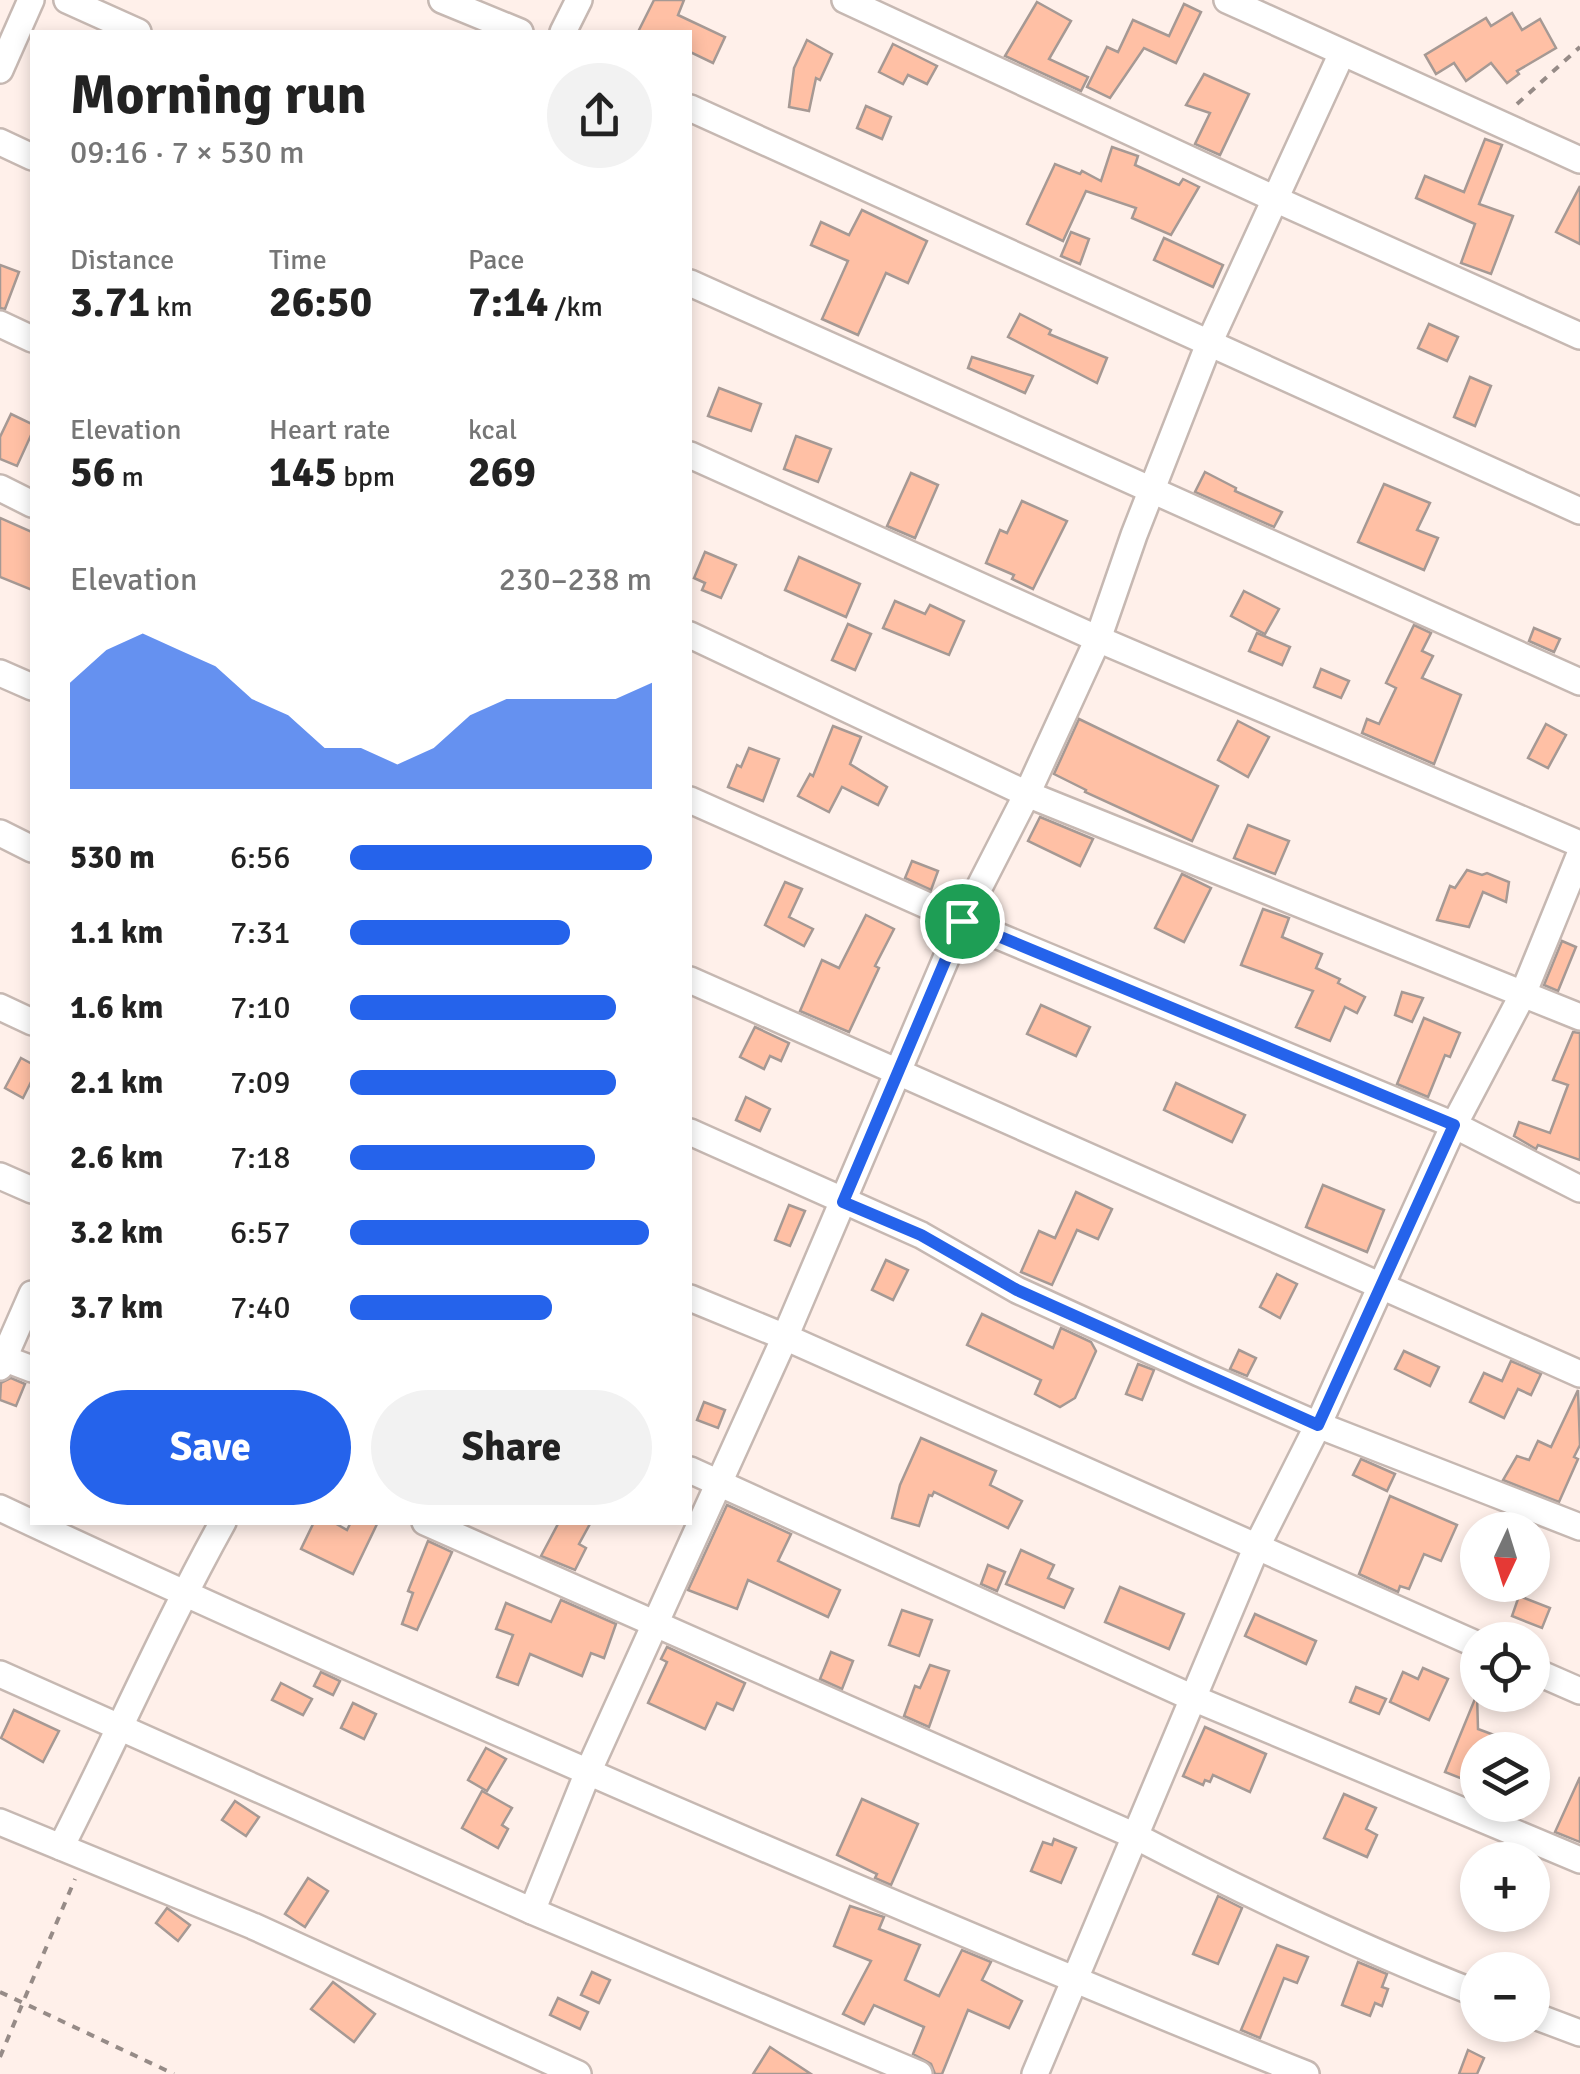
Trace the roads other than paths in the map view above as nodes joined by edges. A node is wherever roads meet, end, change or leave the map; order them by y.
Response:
1 (31, 0) edge
2 (66, 0) edge
3 (442, 0) edge
4 (578, 0) edge
5 (846, 0) edge
6 (1227, 0) edge
7 (134, 30) edge
8 (515, 30) edge
9 (564, 30) edge
10 (1342, 53) junction
11 (0, 70) edge
12 (692, 109) edge
13 (0, 142) edge
14 (30, 155) edge
15 (1580, 160) edge
16 (1274, 200) junction
17 (692, 284) edge
18 (0, 324) edge
19 (1580, 336) edge
20 (30, 338) edge
21 (1210, 341) junction
22 (692, 455) edge
23 (0, 488) edge
24 (1151, 489) junction
25 (30, 503) edge
26 (1580, 511) edge
27 (692, 637) edge
28 (1098, 639) junction
29 (0, 673) edge
30 (1580, 682) edge
31 (30, 685) edge
32 (1028, 794) junction
33 (692, 801) edge
34 (0, 833) edge
35 (1580, 844) edge
36 (30, 849) edge
37 (1580, 854) edge
38 (962, 921) junction
39 (692, 981) edge
40 (1523, 994) junction
41 (0, 1007) edge
42 (1580, 1017) edge
43 (30, 1021) edge
44 (897, 1074) junction
45 (1454, 1125) junction
46 (692, 1133) edge
47 (0, 1176) edge
48 (30, 1189) edge
49 (1580, 1189) edge
50 (843, 1202) junction
51 (1383, 1285) junction
52 (30, 1298) edge
53 (692, 1299) edge
54 (785, 1337) junction
55 (1, 1361) edge
56 (30, 1368) edge
57 (1580, 1374) edge
58 (1318, 1425) junction
59 (692, 1471) edge
60 (720, 1483) junction
61 (0, 1508) edge
62 (30, 1522) edge
63 (36, 1525) edge
64 (221, 1525) edge
65 (432, 1525) edge
66 (1580, 1527) edge
67 (1256, 1546) junction
68 (183, 1594) junction
69 (656, 1627) junction
70 (1460, 1637) edge
71 (0, 1674) edge
72 (1550, 1678) edge
73 (1580, 1691) edge
74 (1192, 1698) junction
75 (122, 1727) junction
76 (588, 1772) junction
77 (0, 1822) edge
78 (1133, 1835) junction
79 (72, 1852) junction
80 (1580, 1860) edge
81 (532, 1911) junction
82 (1072, 1981) junction
83 (1460, 1987) edge
84 (1550, 2022) edge
85 (1580, 2033) edge
86 (578, 2074) edge
87 (919, 2074) edge
88 (1035, 2074) edge
89 (1306, 2074) edge

1 - 11 street
2 - 7 street
3 - 8 street
4 - 9 street
5 - 16 street
6 - 10 street
10 - 15 street
10 - 16 street
12 - 21 street
13 - 14 street
16 - 19 street
16 - 21 street
17 - 24 street
18 - 20 street
21 - 24 street
21 - 26 street
22 - 28 street
23 - 25 street
24 - 28 street
24 - 30 street
27 - 32 street
28 - 32 street
28 - 35 street
29 - 31 street
32 - 38 street
32 - 40 street
33 - 38 street
34 - 36 street
37 - 40 street
38 - 44 street
38 - 45 street
39 - 44 street
40 - 42 street
40 - 45 street
41 - 43 street
44 - 50 street
44 - 51 street
45 - 49 street
45 - 51 street
46 - 50 street
47 - 48 street
50 - 54 street
50 - 58 street
51 - 57 street
51 - 58 street
52 - 55 street
53 - 54 street
54 - 60 street
54 - 67 street
55 - 56 street
58 - 66 street
58 - 67 street
59 - 60 street
60 - 69 street
60 - 74 street
61 - 62 street
63 - 68 street
64 - 68 street
65 - 69 street
67 - 70 street
67 - 74 street
68 - 75 street
68 - 76 street
69 - 76 street
69 - 78 street
71 - 75 street
72 - 73 street
74 - 78 street
74 - 80 street
75 - 79 street
75 - 81 street
76 - 81 street
76 - 82 street
77 - 79 street
78 - 82 street
78 - 83 street
79 - 86 street
81 - 87 street
82 - 88 street
82 - 89 street
84 - 85 street

